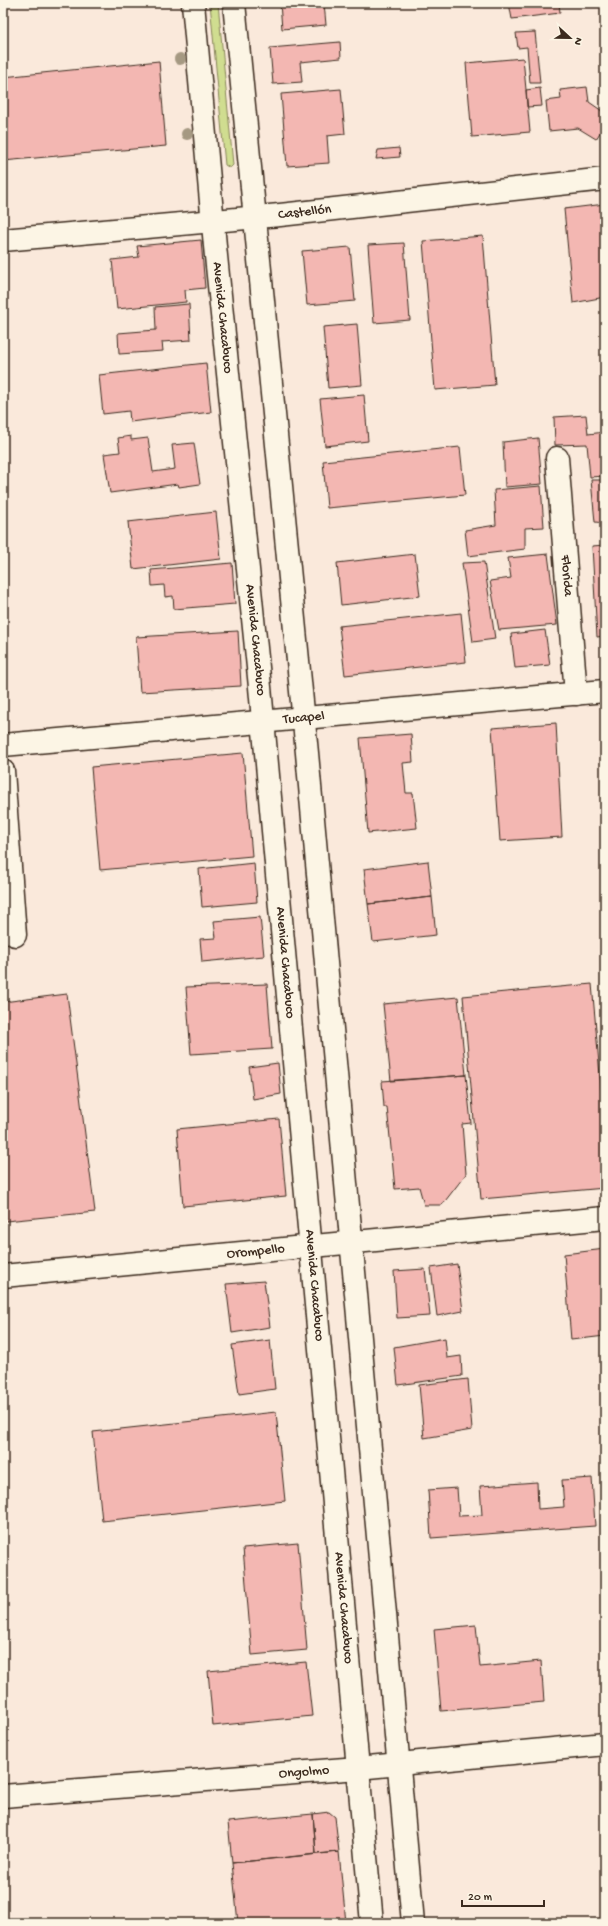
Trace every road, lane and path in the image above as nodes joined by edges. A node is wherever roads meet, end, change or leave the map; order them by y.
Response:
1 (193, 3) edge
2 (234, 3) edge
3 (605, 179) edge
4 (255, 218) junction
5 (213, 222) junction
6 (3, 240) edge
7 (558, 458) dead end
8 (605, 691) edge
9 (576, 694) junction
10 (303, 718) junction
11 (263, 721) junction
12 (3, 745) edge
13 (3, 771) edge
14 (16, 935) dead end
15 (605, 1218) edge
16 (351, 1242) junction
17 (311, 1246) junction
18 (3, 1276) edge
19 (605, 1744) edge
20 (398, 1763) junction
21 (358, 1768) junction
22 (3, 1796) edge
23 (372, 1923) edge
24 (413, 1923) edge

1 - 5 main road, Avenida Chacabuco
2 - 4 main road
3 - 4 main road, Castellón
4 - 5 main road, Castellón
4 - 10 main road
5 - 6 main road, Castellón
5 - 11 main road, Avenida Chacabuco
7 - 9 main road, Florida
8 - 9 main road, Tucapel
9 - 10 main road, Tucapel
10 - 11 main road, Tucapel
10 - 16 main road
11 - 12 main road, Tucapel
11 - 17 main road, Avenida Chacabuco
13 - 14 main road
15 - 16 main road, Orompello
16 - 17 main road, Orompello
16 - 20 main road
17 - 18 main road, Orompello
17 - 21 main road, Avenida Chacabuco
19 - 20 main road, Ongolmo
20 - 21 main road, Ongolmo
20 - 24 main road
21 - 22 main road, Ongolmo
21 - 23 main road, Avenida Chacabuco

